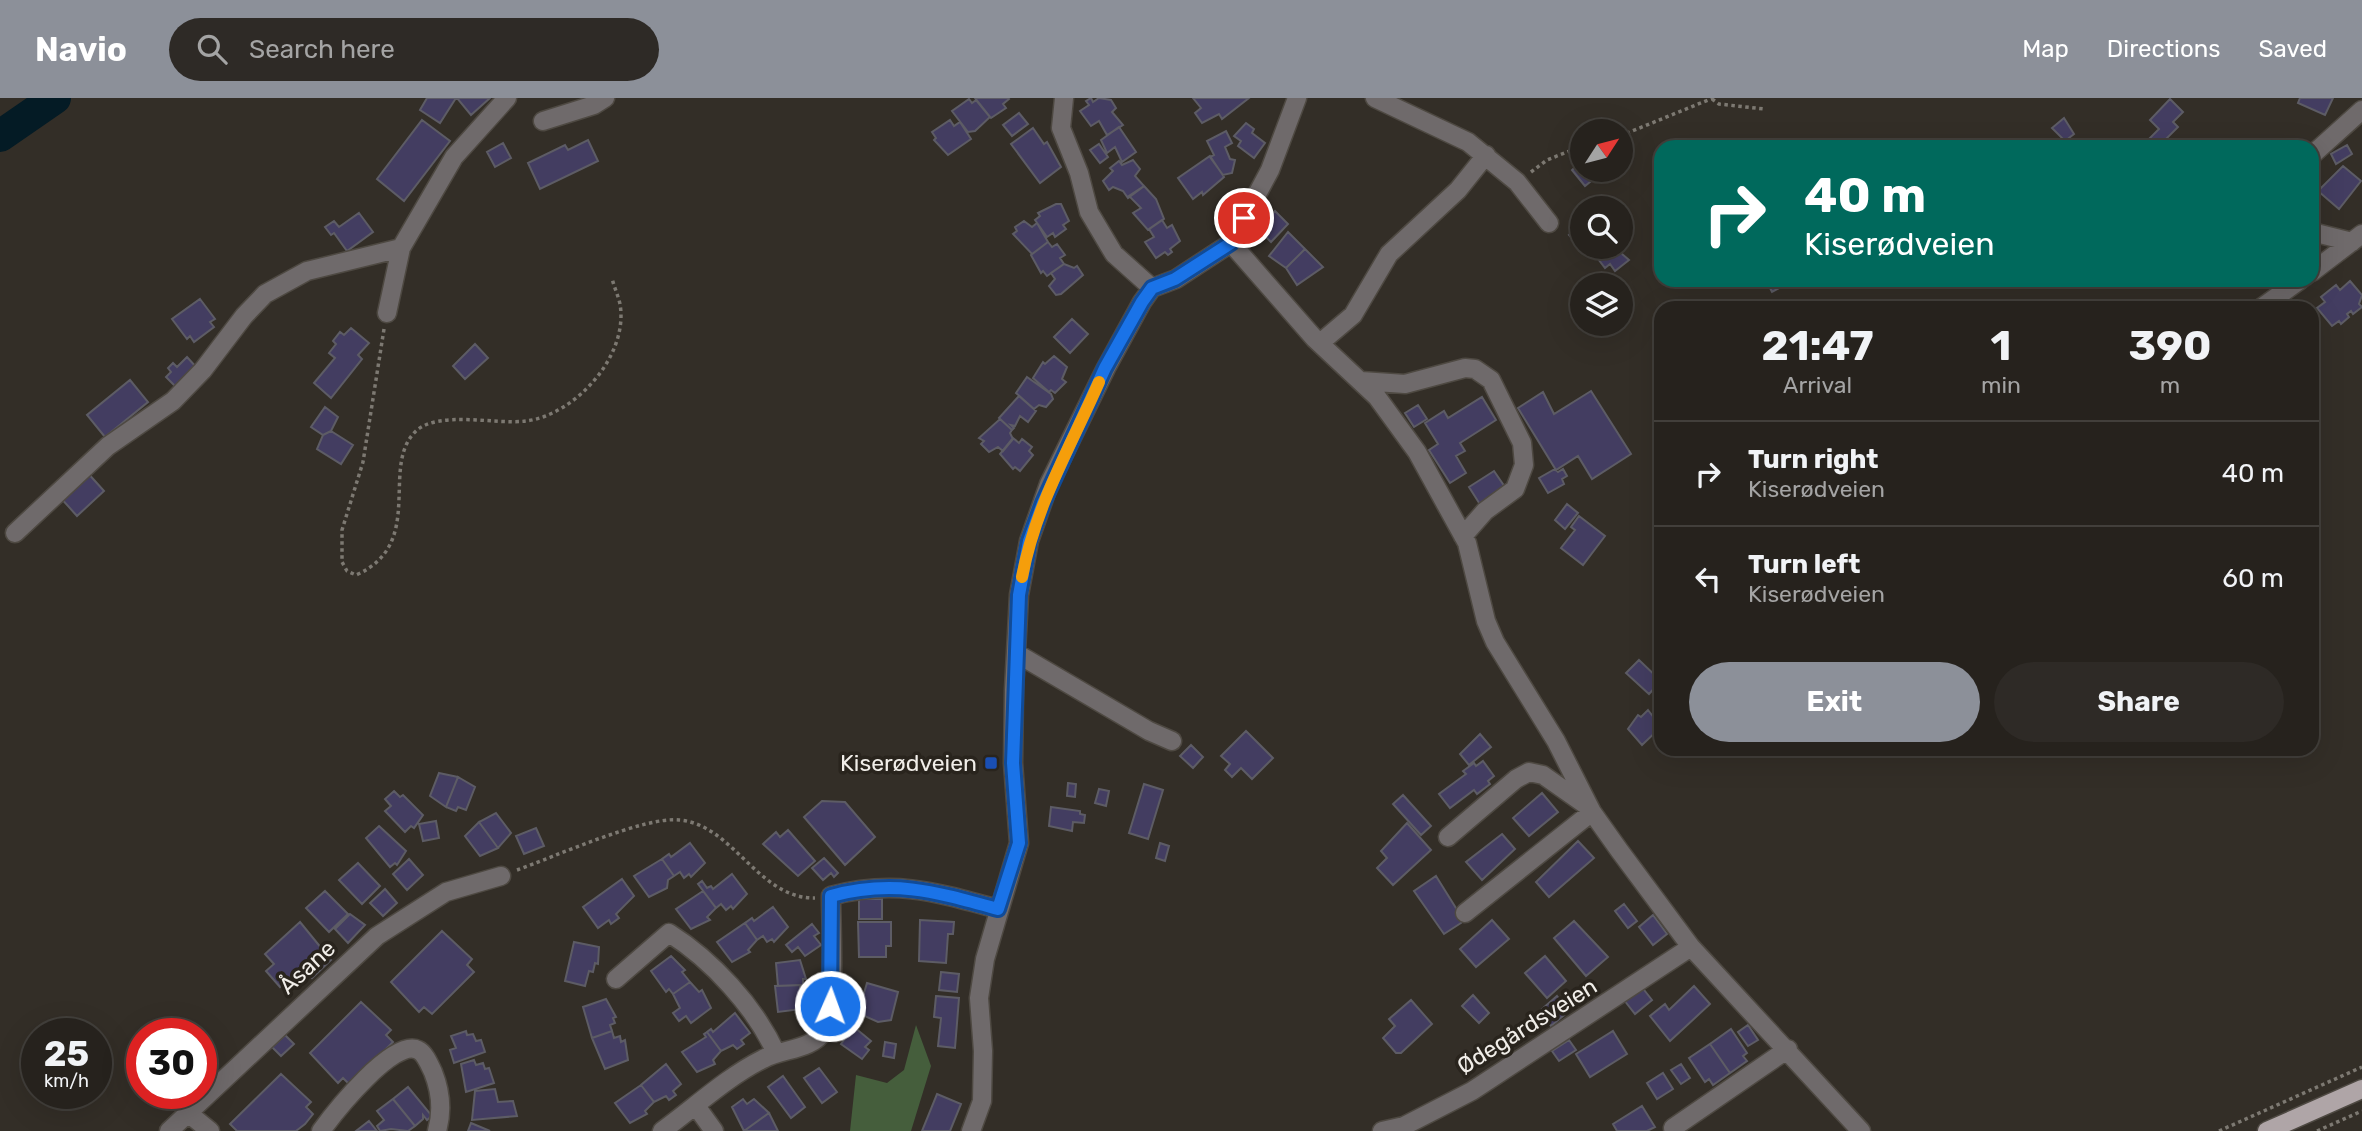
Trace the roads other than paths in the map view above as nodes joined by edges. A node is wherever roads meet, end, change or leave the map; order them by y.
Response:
1 (507, 98) edge
2 (605, 98) edge
3 (1064, 98) edge
4 (1297, 98) edge
5 (1375, 98) edge
6 (2362, 110) edge
7 (543, 121) dead end
8 (2319, 149) edge
9 (1486, 155) junction
10 (1549, 223) dead end
11 (2319, 233) edge
12 (2357, 238) edge
13 (1231, 243) junction
14 (401, 248) junction
15 (2319, 267) edge
16 (2290, 287) edge
17 (1152, 288) junction
18 (2271, 301) edge
19 (387, 313) road end
20 (1320, 343) junction
21 (1361, 381) junction
22 (15, 533) dead end
23 (1463, 536) junction
24 (1016, 653) junction
25 (1172, 741) dead end
26 (1591, 810) junction
27 (1448, 837) dead end
28 (501, 876) road end
29 (998, 909) junction
30 (1465, 913) dead end
31 (1691, 947) junction
32 (616, 979) dead end
33 (1788, 1049) junction
34 (776, 1053) junction
35 (2362, 1088) edge
36 (696, 1106) junction
37 (188, 1113) junction
38 (1674, 1128) dead end
39 (169, 1131) edge
40 (210, 1131) edge
41 (321, 1131) edge
42 (437, 1131) edge
43 (662, 1131) edge
44 (714, 1131) edge
45 (971, 1131) edge
46 (1382, 1131) edge
47 (1861, 1131) edge
48 (2267, 1131) edge

1 - 14 street
2 - 7 street
3 - 17 street
4 - 13 street
5 - 9 street
6 - 8 street
9 - 10 street
9 - 20 street
11 - 12 street
12 - 15 street
13 - 17 street
13 - 20 street
14 - 19 street
14 - 22 street
16 - 18 street
17 - 24 street
20 - 21 street
21 - 23 street
21 - 23 street
23 - 26 street
24 - 25 street
24 - 29 street
26 - 27 street
26 - 30 street
26 - 31 street
28 - 37 street, Åsane
29 - 34 street
29 - 45 street
31 - 33 street
31 - 46 street, Ødegårdsveien
32 - 34 street
33 - 38 street
33 - 47 street
34 - 36 street
35 - 48 main road
36 - 43 street
36 - 44 street
37 - 39 street, Åsane
37 - 40 street
41 - 42 street

